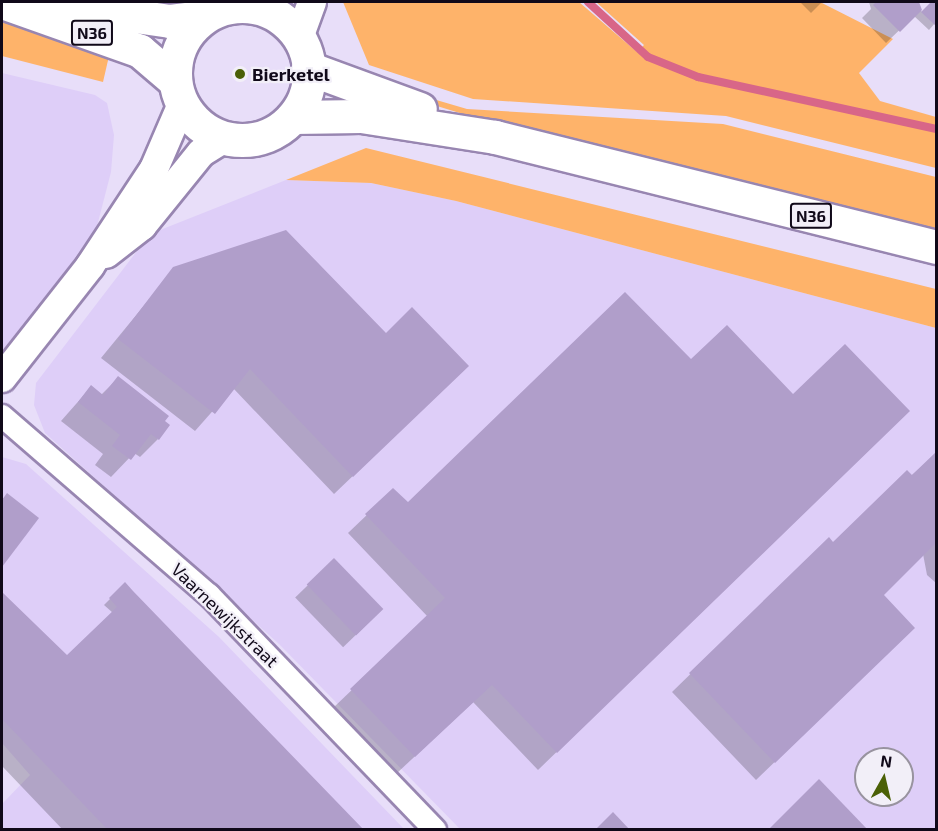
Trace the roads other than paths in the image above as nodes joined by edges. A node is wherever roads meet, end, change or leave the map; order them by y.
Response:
1 (2, 2) edge
2 (35, 2) edge
3 (312, 2) edge
4 (255, 4) edge
5 (203, 17) junction
6 (303, 53) junction
7 (178, 92) junction
8 (293, 117) junction
9 (495, 137) junction
10 (225, 138) junction
11 (936, 247) edge
12 (90, 266) junction
13 (2, 378) edge
14 (2, 416) edge
15 (435, 830) edge

1 - 7 main road, N36
2 - 5 main road, N36
3 - 6 street
4 - 5 main road, N36
4 - 6 main road, N36
5 - 7 main road, N36
6 - 8 main road
6 - 9 main road, N36
7 - 10 main road, N36
7 - 12 street
8 - 9 main road, N36
8 - 10 main road, N36
9 - 11 main road, N36
10 - 12 street
12 - 13 street
14 - 15 street, Vaarnewijkstraat

